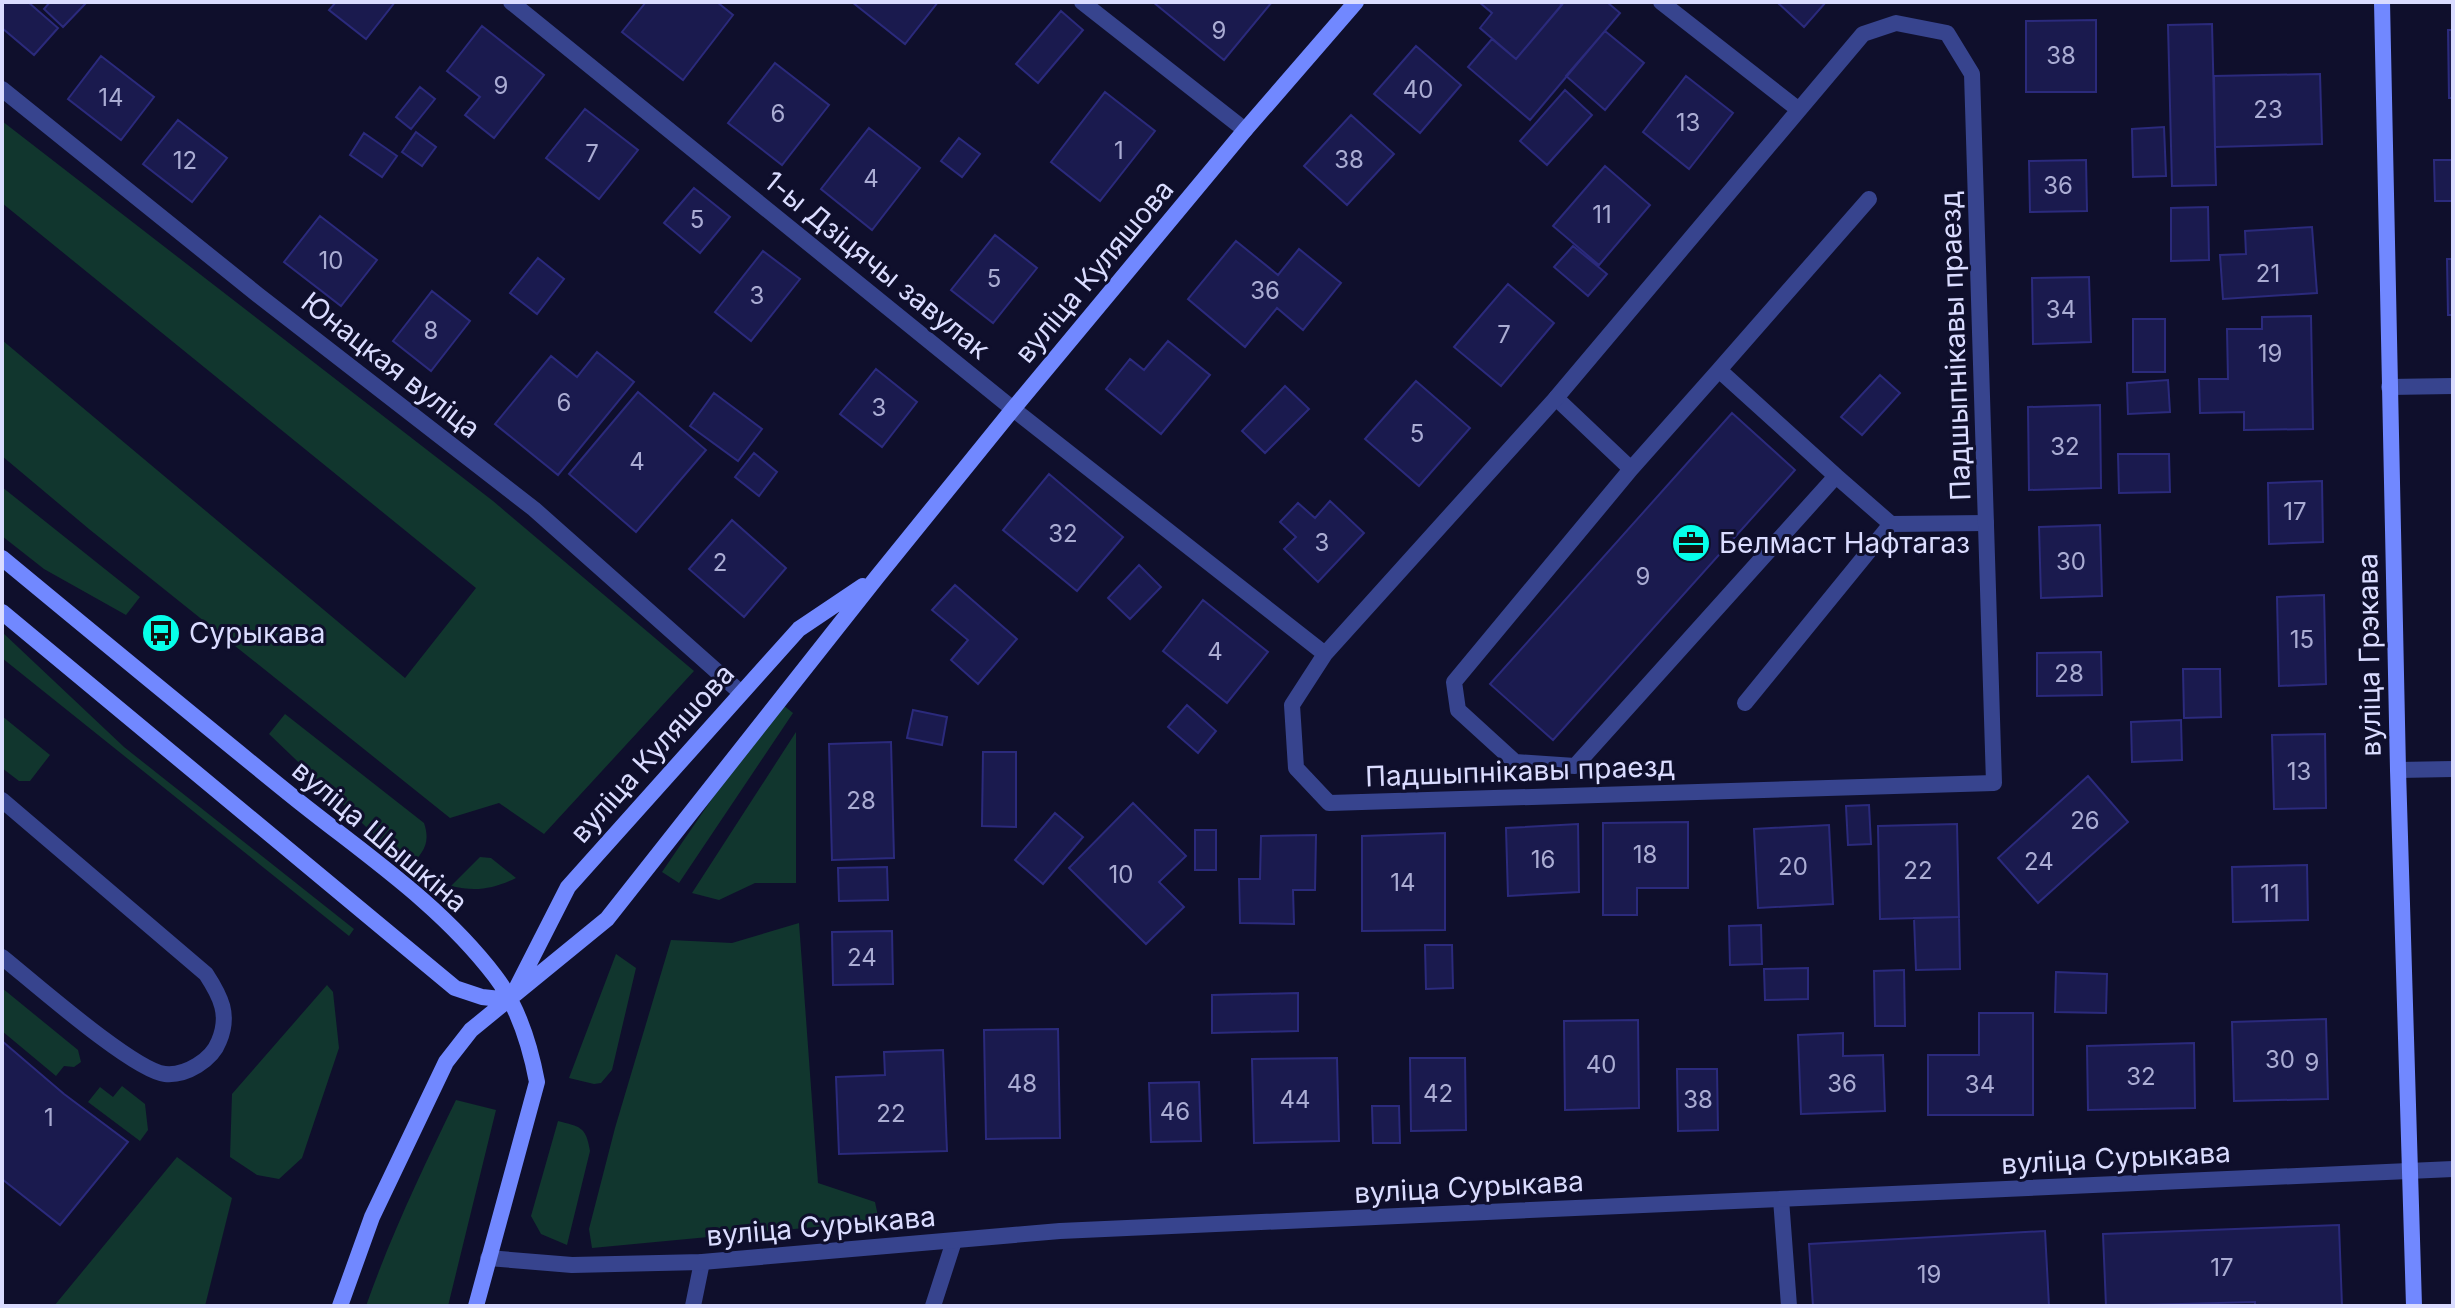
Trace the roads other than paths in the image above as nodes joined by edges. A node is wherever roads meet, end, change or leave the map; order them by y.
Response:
1 (511, 2) edge
2 (1082, 2) edge
3 (1356, 2) edge
4 (1661, 2) edge
5 (2382, 2) edge
6 (2, 89) edge
7 (1799, 110) junction
8 (1245, 130) junction
9 (1869, 199) dead end
10 (1719, 370) junction
11 (2453, 386) edge
12 (2389, 387) junction
13 (1556, 398) junction
14 (1013, 409) junction
15 (1631, 469) junction
16 (1836, 476) junction
17 (1986, 523) junction
18 (1891, 524) junction
19 (2, 558) edge
20 (877, 577) junction
21 (2, 612) edge
22 (1325, 654) junction
23 (740, 692) junction
24 (1745, 703) dead end
25 (2453, 769) edge
26 (2398, 770) junction
27 (2, 800) edge
28 (2, 957) edge
29 (510, 1000) junction
30 (2453, 1169) edge
31 (2411, 1171) junction
32 (1781, 1199) junction
33 (954, 1241) junction
34 (488, 1258) junction
35 (702, 1262) junction
36 (340, 1306) edge
37 (476, 1306) edge
38 (693, 1306) edge
39 (933, 1306) edge
40 (1789, 1306) edge
41 (2414, 1306) edge

1 - 14 street, 1-ы Дзіцячы завулак
2 - 8 street
3 - 8 street, вуліца Куляшова
4 - 7 street
5 - 12 street, вуліца Грэкава
6 - 23 street, Юнацкая вуліца
7 - 13 street, Падшыпнікавы праезд
7 - 17 street, Падшыпнікавы праезд
8 - 14 street, вуліца Куляшова
9 - 10 street
10 - 15 street
10 - 16 street
11 - 12 street
12 - 26 street, вуліца Грэкава
13 - 15 street
13 - 22 street, Падшыпнікавы праезд
14 - 20 street, вуліца Куляшова
14 - 22 street, 1-ы Дзіцячы завулак
15 - 16 street
16 - 18 street
17 - 18 street
17 - 22 street, Падшыпнікавы праезд
18 - 24 street
19 - 29 street, вуліца Шышкіна
20 - 23 street, вуліца Куляшова
20 - 29 street, вуліца Куляшова
21 - 29 street
23 - 29 street, вуліца Куляшова
25 - 26 street
26 - 31 street, вуліца Грэкава
27 - 28 street
29 - 34 street
29 - 36 street, вуліца Куляшова
30 - 31 street, вуліца Сурыкава
31 - 32 street, вуліца Сурыкава
31 - 41 street, вуліца Грэкава
32 - 33 street, вуліца Сурыкава
32 - 40 street
33 - 35 street, вуліца Сурыкава
33 - 39 street
34 - 35 street, вуліца Сурыкава
34 - 37 street
35 - 38 street

